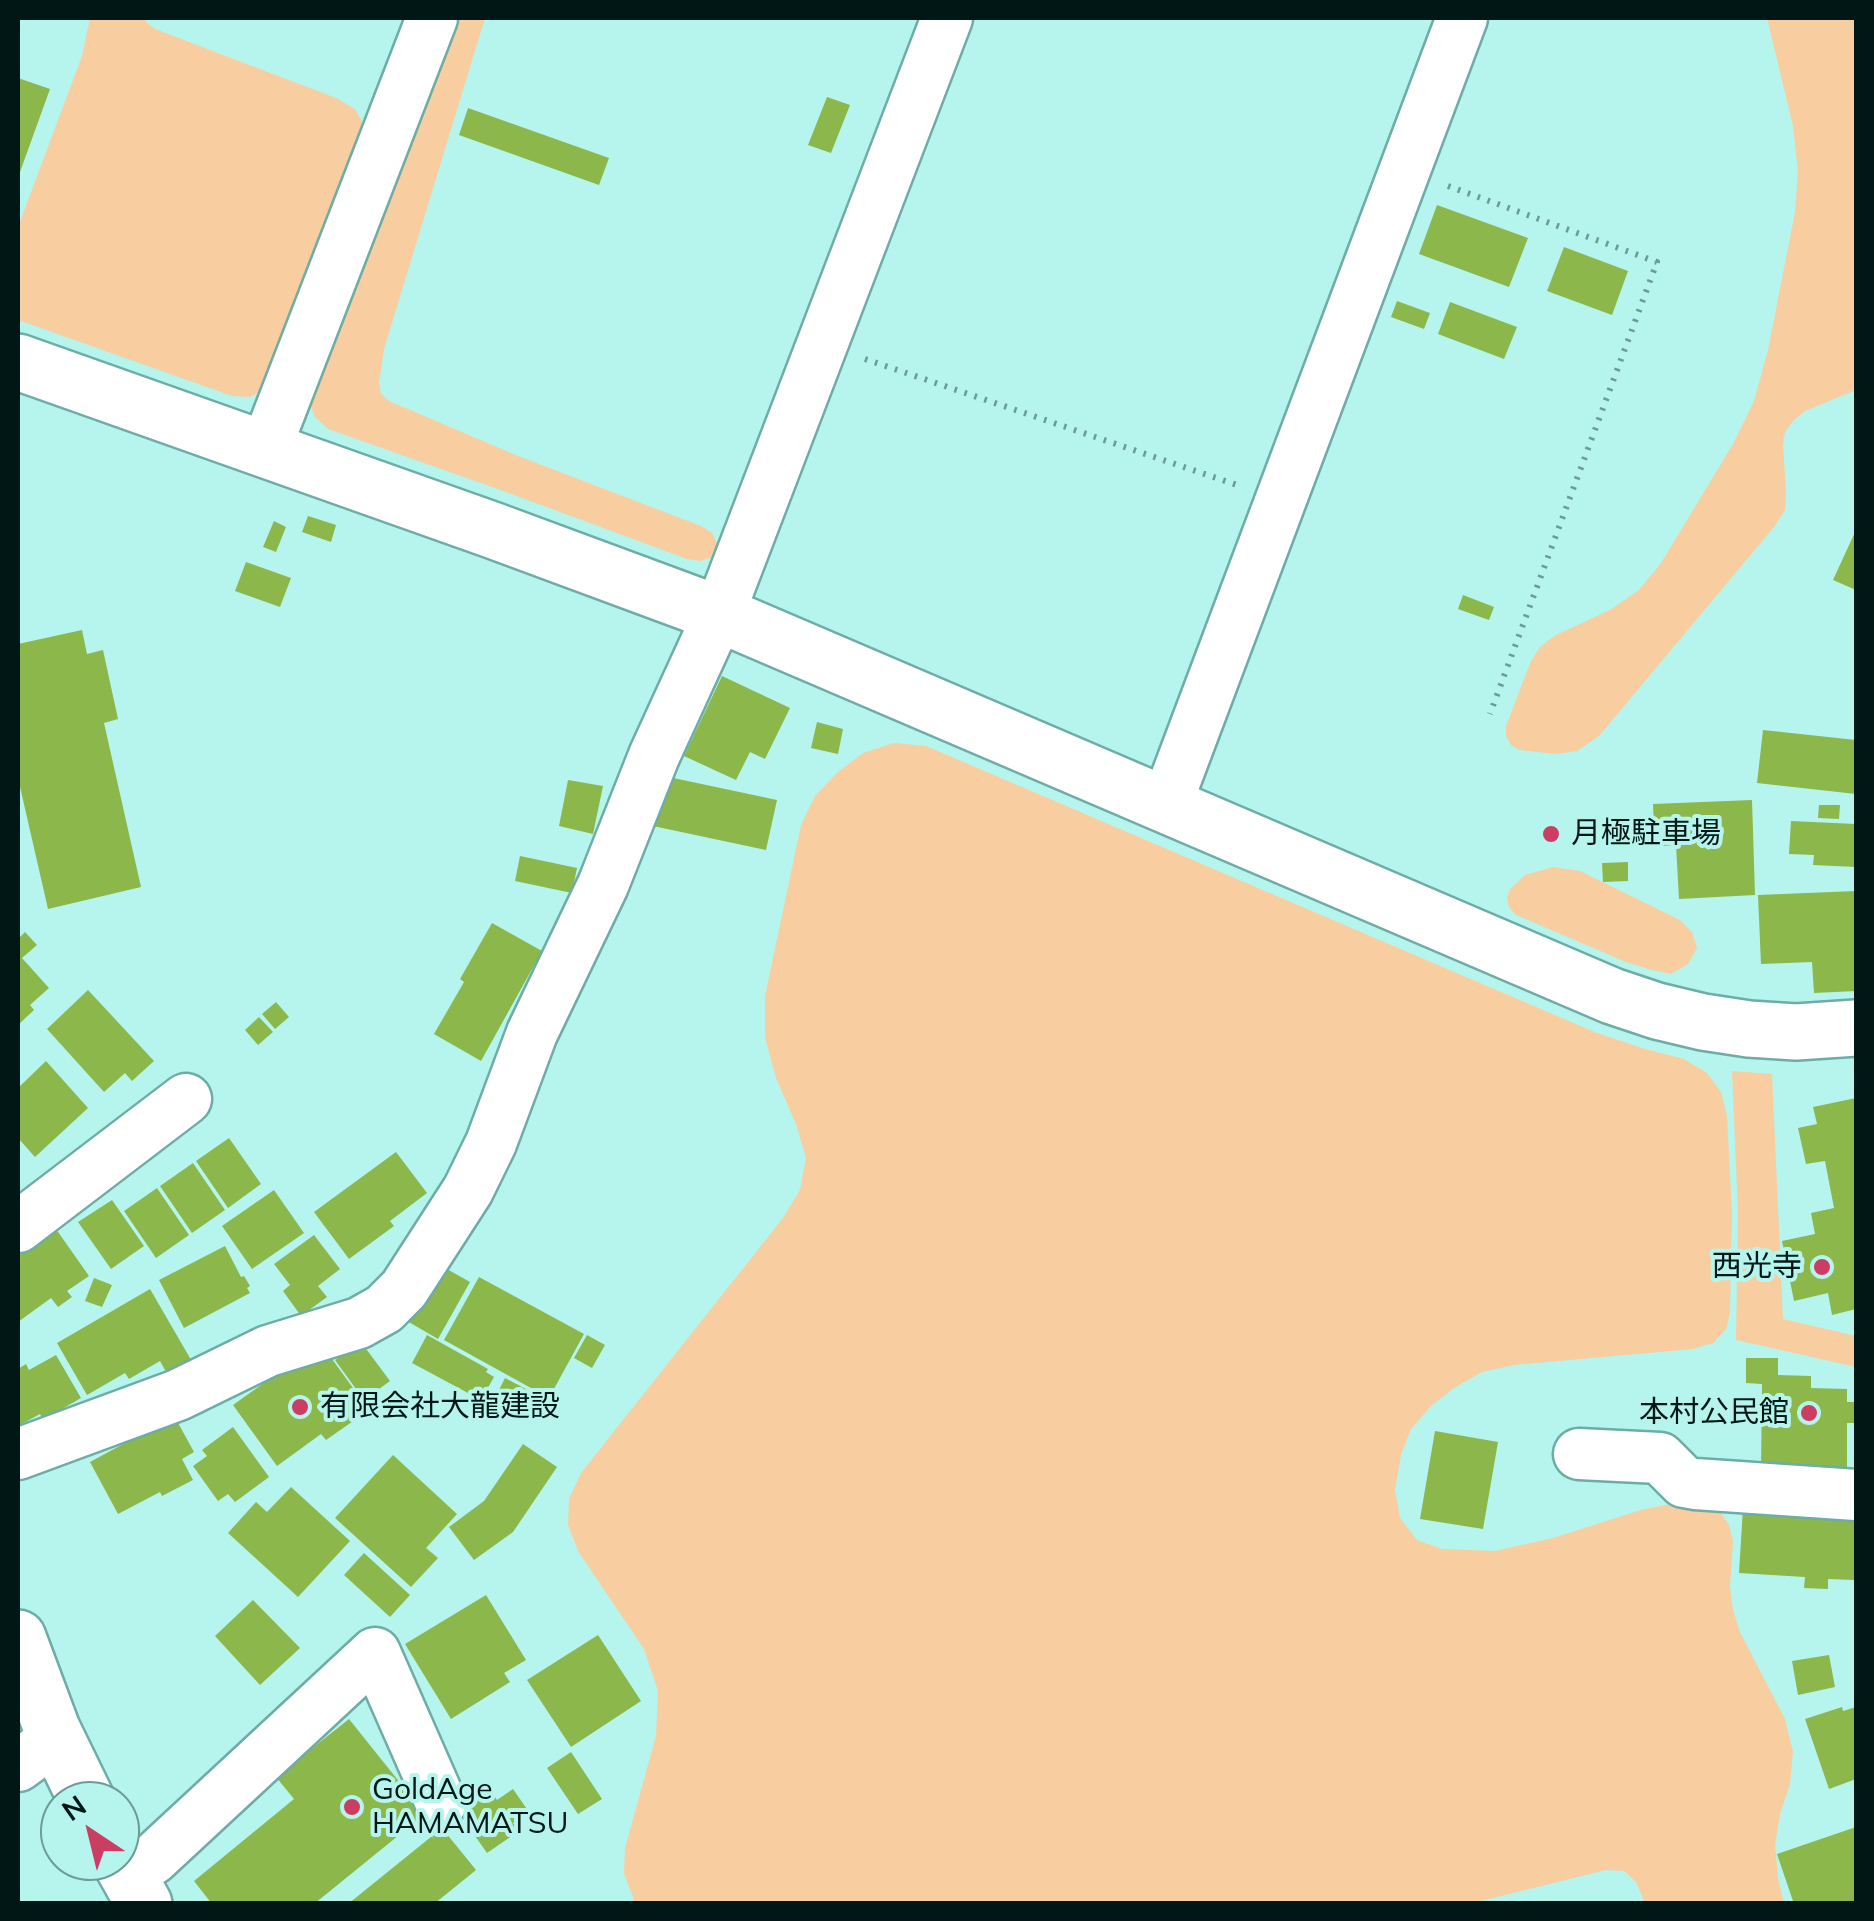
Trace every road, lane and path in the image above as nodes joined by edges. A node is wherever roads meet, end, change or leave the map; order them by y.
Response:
1 (432, 18) edge
2 (947, 18) edge
3 (1462, 18) edge
4 (1404, 170) junction
5 (822, 344) junction
6 (18, 362) edge
7 (265, 450) junction
8 (1280, 500) junction
9 (719, 614) junction
10 (1490, 714) dead end
11 (1166, 805) junction
12 (1856, 1028) edge
13 (186, 1098) dead end
14 (18, 1227) edge
15 (18, 1454) edge
16 (1579, 1454) dead end
17 (1856, 1495) edge
18 (18, 1638) edge
19 (37, 1752) edge
20 (67, 1781) edge
21 (441, 1803) dead end
22 (140, 1871) edge

1 - 7 street
2 - 5 street
3 - 4 street
4 - 8 street
4 - 10 path
5 - 8 path
5 - 9 street
6 - 7 street
7 - 9 street
8 - 11 street
9 - 11 street
9 - 15 street
11 - 12 street
13 - 14 street
16 - 17 street
18 - 19 street
19 - 20 street
21 - 22 street

